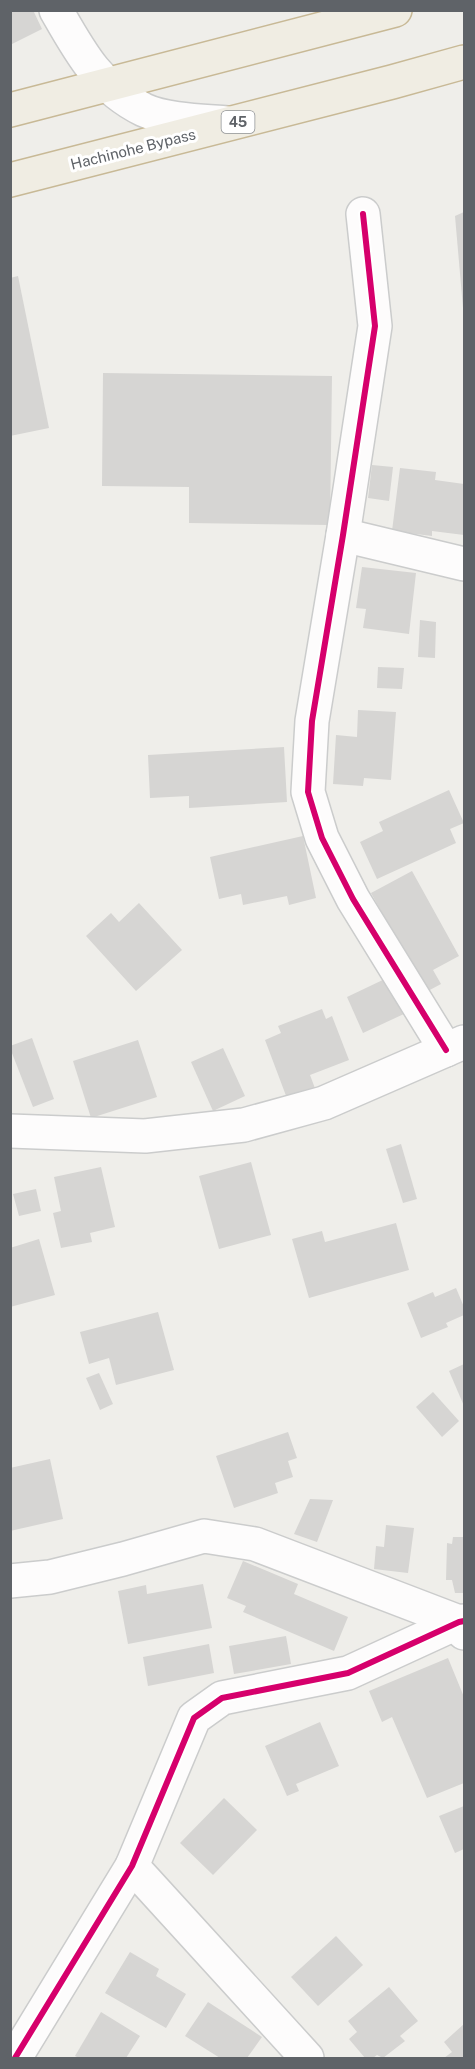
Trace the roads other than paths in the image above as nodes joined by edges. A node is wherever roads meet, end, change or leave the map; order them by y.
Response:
1 (56, 10) edge
2 (396, 10) edge
3 (465, 62) edge
4 (107, 86) junction
5 (10, 110) edge
6 (232, 124) junction
7 (10, 180) edge
8 (363, 214) dead end
9 (343, 535) junction
10 (465, 564) edge
11 (455, 1046) edge
12 (11, 1129) edge
13 (10, 1581) edge
14 (463, 1626) edge
15 (132, 1866) junction
16 (15, 2058) edge
17 (308, 2058) edge

1 - 4 street
2 - 4 highway
3 - 6 highway, Hachinohe Bypass / 45
4 - 5 highway
4 - 6 street
6 - 7 highway, Hachinohe Bypass / 45
8 - 9 street
9 - 10 street
9 - 11 street
11 - 12 street
13 - 14 street
14 - 15 street
15 - 16 street
15 - 17 street

